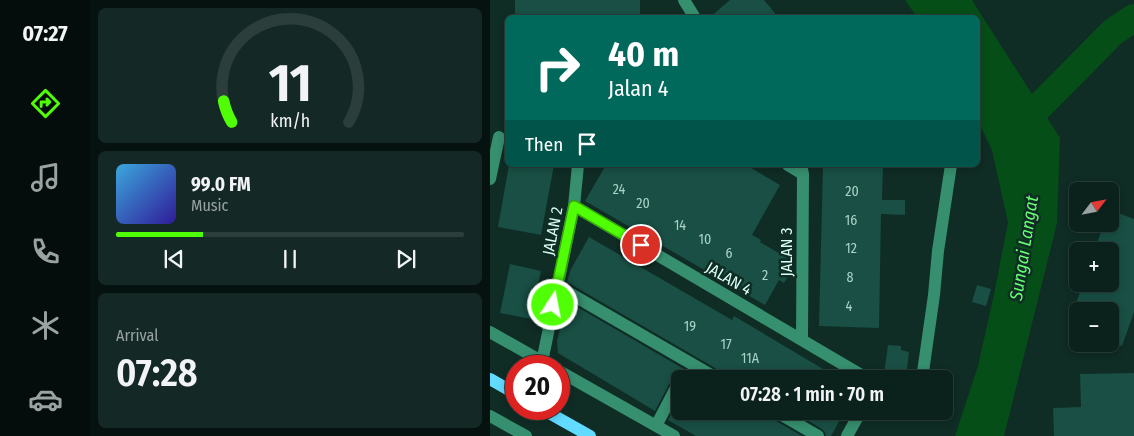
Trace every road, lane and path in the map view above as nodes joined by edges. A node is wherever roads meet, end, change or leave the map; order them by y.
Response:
1 (684, 0) edge
2 (693, 15) edge
3 (499, 136) dead end
4 (578, 167) edge
5 (951, 167) edge
6 (802, 169) edge
7 (490, 179) edge
8 (574, 206) junction
9 (557, 286) junction
10 (490, 332) edge
11 (802, 340) junction
12 (530, 355) edge
13 (547, 355) edge
14 (689, 362) junction
15 (685, 370) edge
16 (703, 370) edge
17 (853, 370) edge
18 (923, 370) edge
19 (570, 377) edge
20 (490, 379) edge
21 (505, 388) edge
22 (671, 397) edge
23 (490, 416) edge
24 (562, 420) edge
25 (790, 420) edge
26 (856, 420) edge
27 (656, 426) junction
28 (526, 436) edge
29 (590, 436) edge
30 (674, 436) edge
31 (818, 436) edge
32 (847, 436) edge

1 - 2 street
3 - 7 street
4 - 8 street, JALAN 2
5 - 18 street
6 - 11 street, JALAN 3
8 - 9 street, JALAN 2
8 - 11 street, JALAN 4
9 - 13 street, JALAN 2
9 - 14 street
10 - 12 street
11 - 17 street, JALAN 4
14 - 15 street
14 - 16 street
19 - 27 street
20 - 21 main road
22 - 27 street
23 - 28 street
24 - 29 main road
25 - 31 street
26 - 32 street
27 - 30 street

